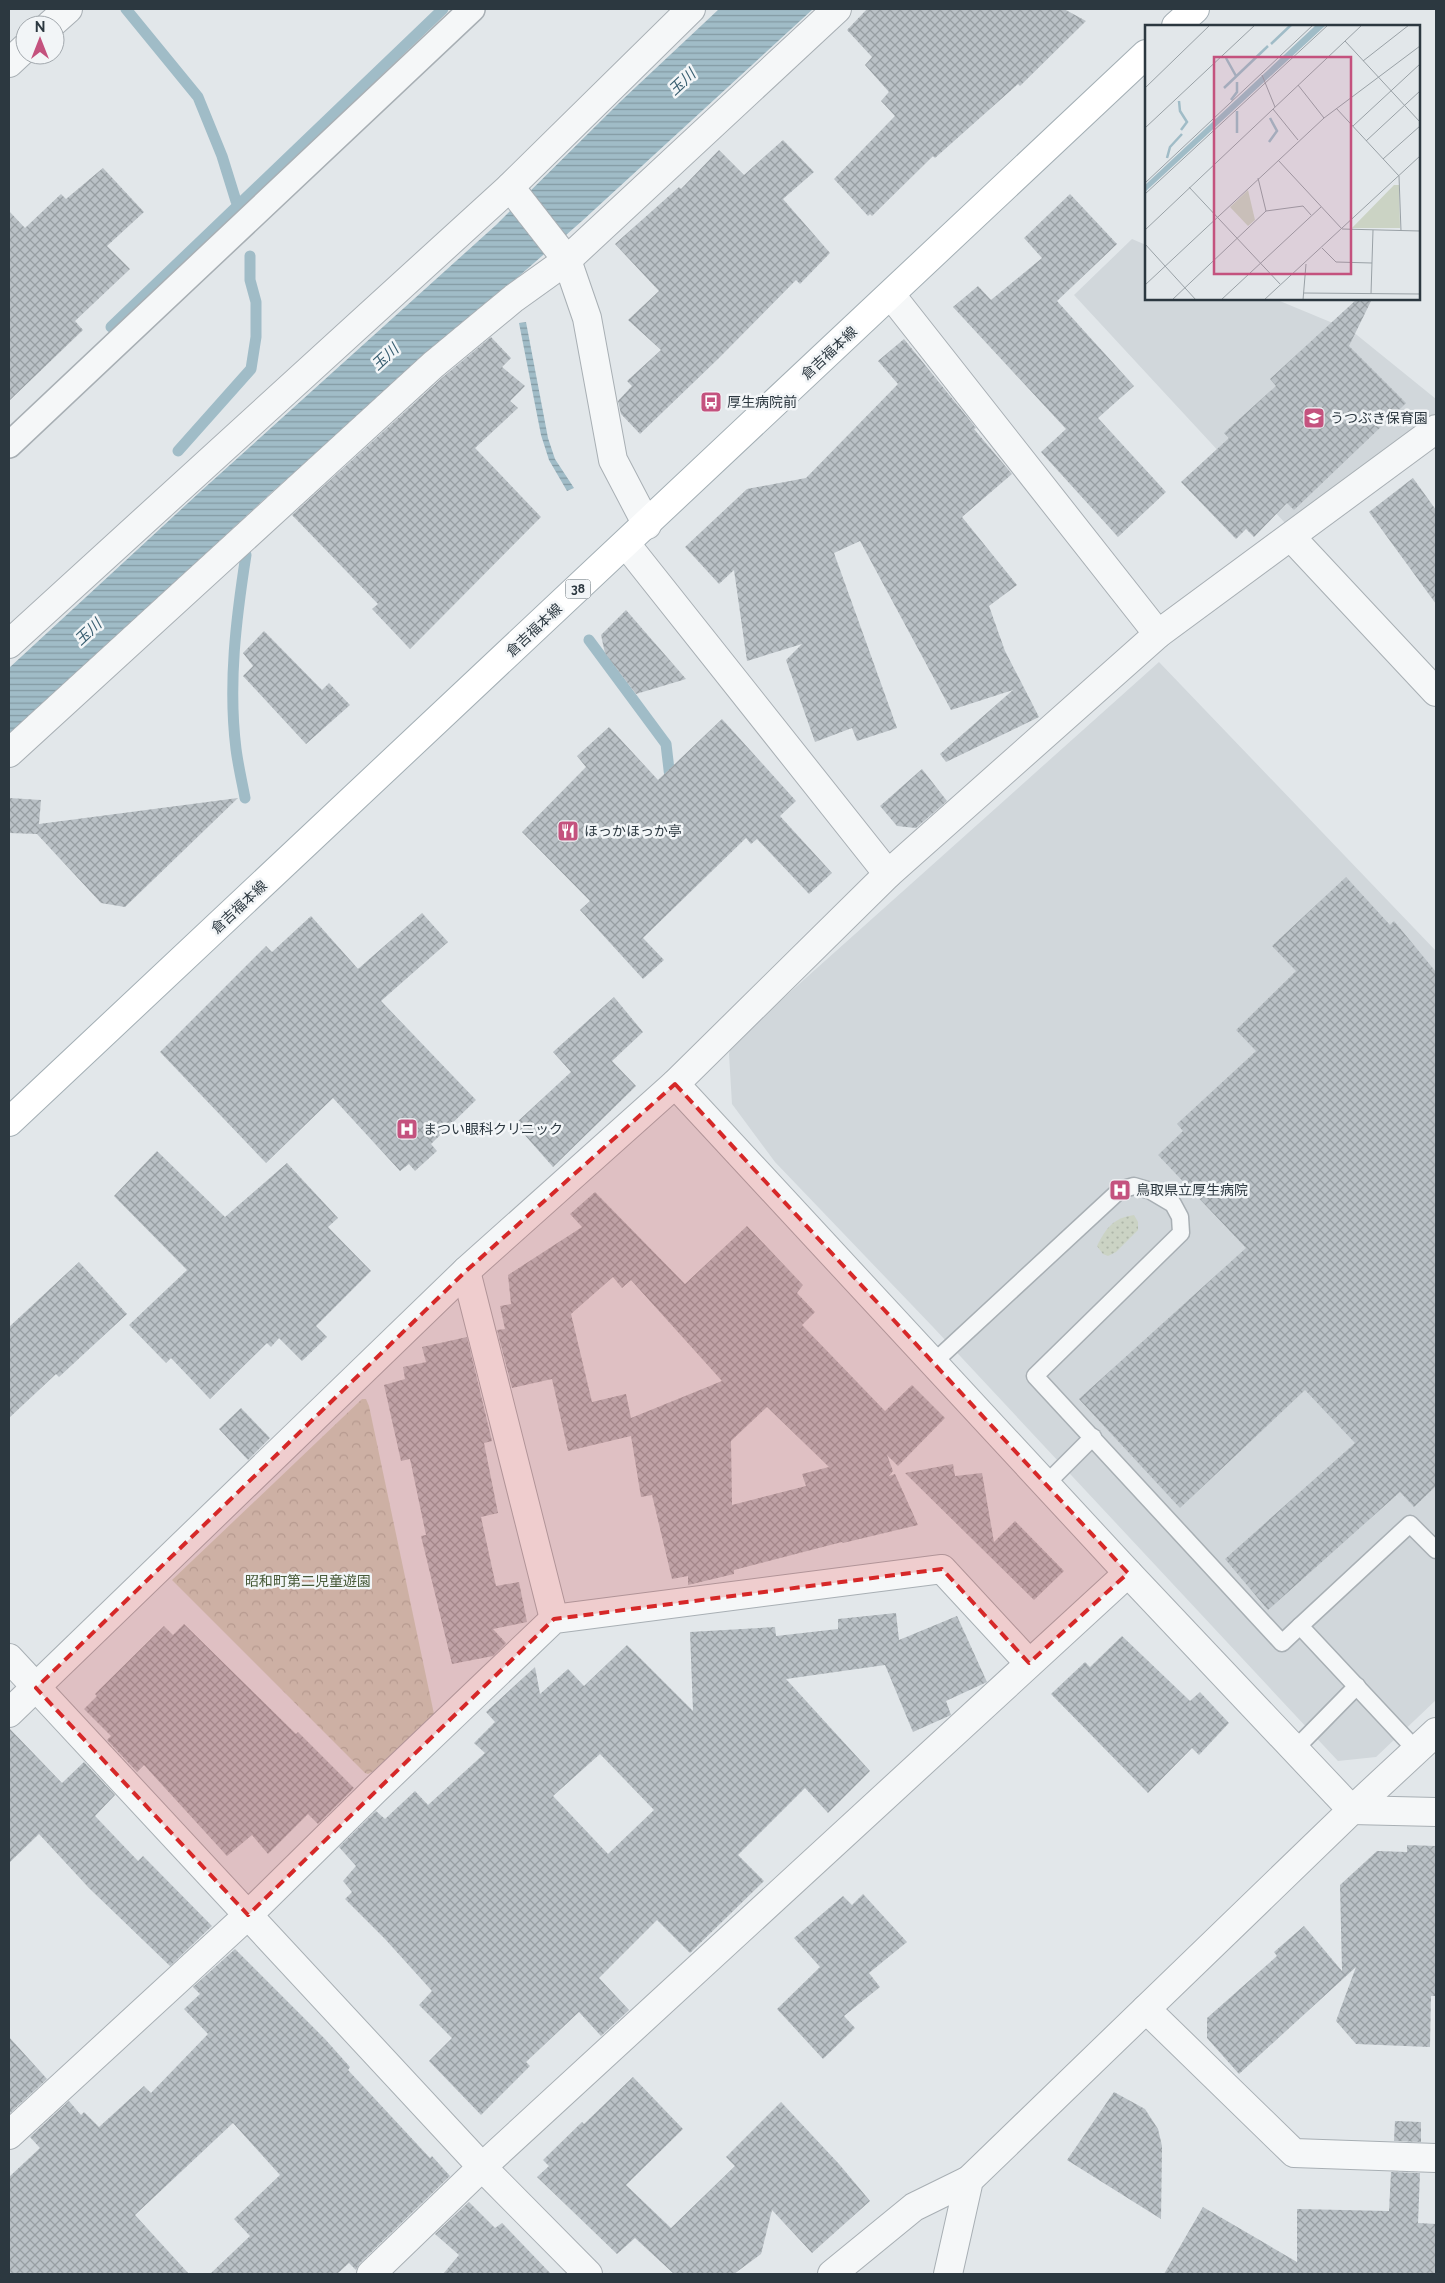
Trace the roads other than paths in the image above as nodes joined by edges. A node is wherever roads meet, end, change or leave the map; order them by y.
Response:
1 (472, 9) edge
2 (691, 9) edge
3 (838, 9) edge
4 (1195, 9) edge
5 (1177, 25) edge
6 (1145, 55) edge
7 (510, 186) junction
8 (567, 260) junction
9 (891, 294) junction
10 (1436, 429) edge
11 (9, 445) edge
12 (647, 525) junction
13 (1291, 537) junction
14 (626, 544) junction
15 (1158, 634) junction
16 (9, 644) edge
17 (1436, 692) edge
18 (9, 752) edge
19 (888, 874) junction
20 (675, 1084) junction
21 (9, 1122) edge
22 (466, 1272) junction
23 (933, 1363) junction
24 (1093, 1437) junction
25 (1046, 1484) junction
26 (1436, 1550) edge
27 (1128, 1573) junction
28 (554, 1619) junction
29 (1300, 1626) junction
30 (9, 1658) edge
31 (1029, 1663) junction
32 (1357, 1686) junction
33 (36, 1688) junction
34 (9, 1714) edge
35 (1436, 1732) edge
36 (1295, 1749) junction
37 (1417, 1751) junction
38 (1352, 1810) junction
39 (1436, 1812) edge
40 (248, 1915) junction
41 (1146, 2009) junction
42 (9, 2135) edge
43 (1436, 2158) edge
44 (482, 2167) junction
45 (969, 2180) junction
46 (371, 2274) edge
47 (588, 2274) edge
48 (832, 2274) edge
49 (948, 2274) edge

1 - 11 street
2 - 7 street
3 - 8 street
4 - 5 main road
6 - 9 main road, 倉吉福本線 / 38
7 - 8 street
7 - 16 street
8 - 12 street
8 - 18 street
9 - 12 main road, 倉吉福本線 / 38
9 - 15 street
10 - 13 street
12 - 14 main road, 倉吉福本線 / 38
13 - 15 street
13 - 17 street
14 - 19 street
14 - 21 main road, 倉吉福本線 / 38
15 - 19 street
19 - 20 street
20 - 22 street
20 - 23 street
22 - 28 street
22 - 33 street
23 - 24 lane
23 - 25 street
24 - 25 lane
24 - 29 lane
25 - 27 street
26 - 29 lane
27 - 31 street
27 - 36 street
28 - 31 street
28 - 40 street
29 - 32 lane
30 - 33 street
31 - 44 street
32 - 36 lane
32 - 37 lane
33 - 34 street
33 - 40 street
35 - 37 street
36 - 38 street
37 - 38 street
38 - 39 street
38 - 41 street
40 - 42 street
40 - 44 street
41 - 43 street
41 - 45 street
44 - 46 street
44 - 47 street
45 - 48 street
45 - 49 street

